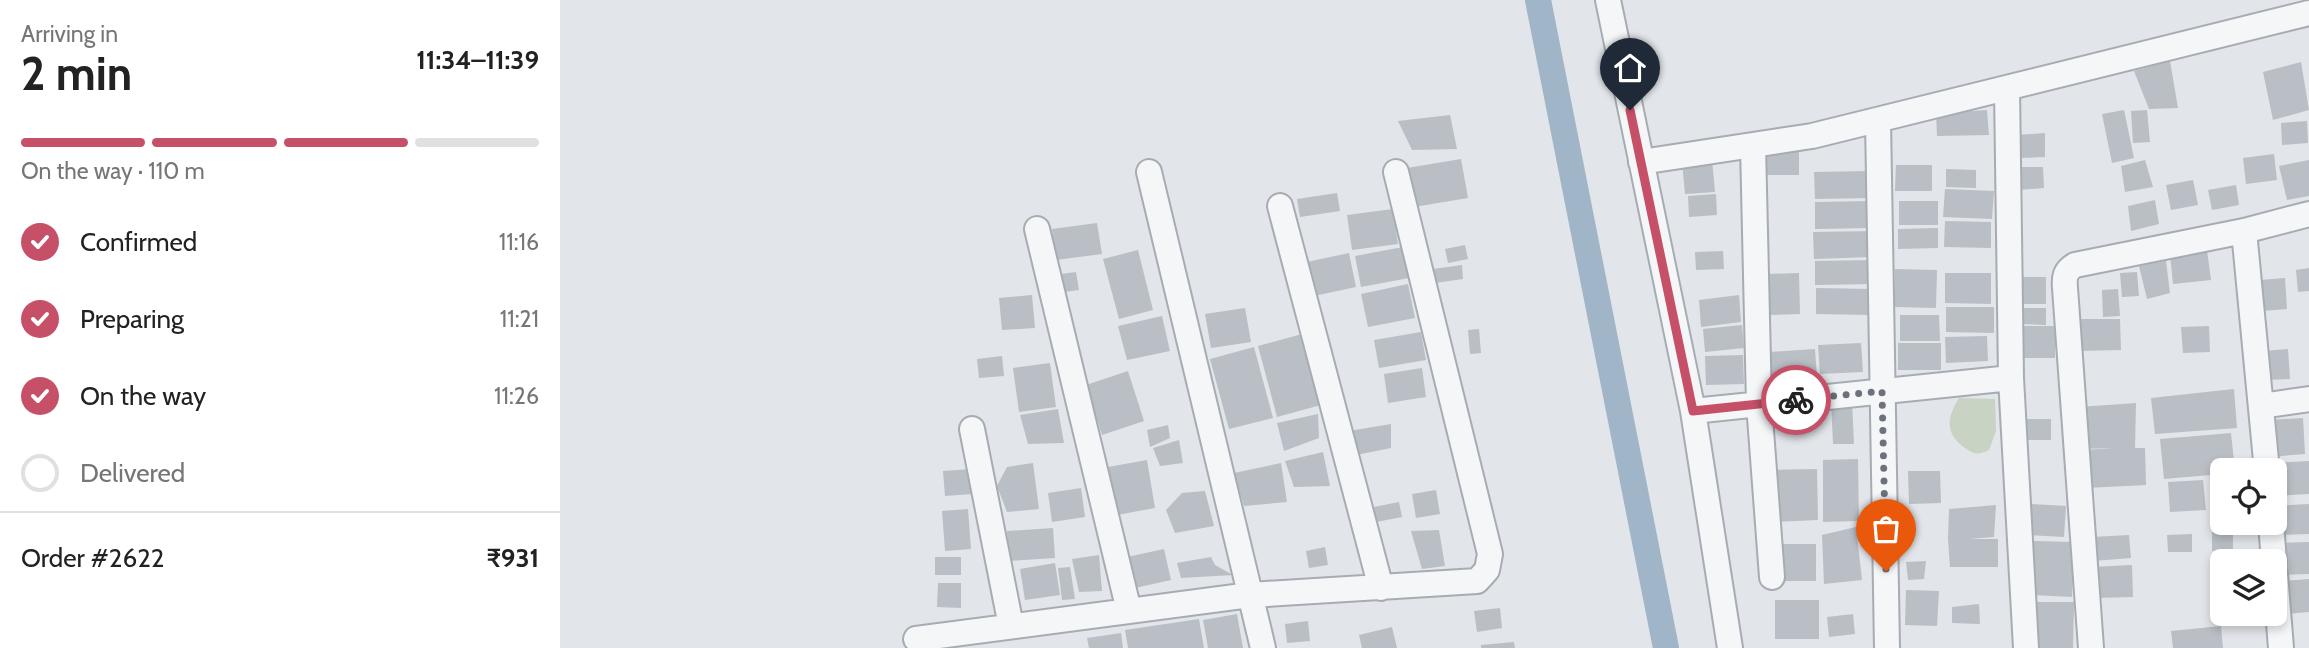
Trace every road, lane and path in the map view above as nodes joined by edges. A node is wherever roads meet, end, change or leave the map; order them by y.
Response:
1 (1608, 0) edge
2 (2309, 13) edge
3 (2007, 88) junction
4 (1878, 120) junction
5 (1754, 146) junction
6 (1641, 162) junction
7 (1149, 172) dead end
8 (1395, 172) dead end
9 (1280, 206) dead end
10 (2309, 214) edge
11 (1037, 229) dead end
12 (2244, 230) junction
13 (2011, 377) junction
14 (1882, 391) junction
15 (2309, 399) edge
16 (1759, 404) junction
17 (2261, 406) junction
18 (1693, 411) junction
19 (972, 429) dead end
20 (2266, 458) edge
21 (1772, 577) dead end
22 (1381, 588) junction
23 (1250, 595) junction
24 (1129, 611) junction
25 (2279, 626) edge
26 (1001, 634) edge
27 (916, 639) dead end
28 (1263, 648) edge
29 (1730, 648) edge
30 (1887, 648) edge
31 (2026, 648) edge
32 (2091, 648) edge
33 (2281, 648) edge

1 - 6 street
2 - 3 street
3 - 4 street
3 - 13 street
4 - 5 street
4 - 14 street
5 - 6 street
5 - 16 street
6 - 18 street
7 - 23 street
8 - 22 street
9 - 22 street
10 - 12 street
11 - 24 street
12 - 17 street
12 - 32 street
13 - 14 street
13 - 31 street
14 - 16 street
14 - 30 street
15 - 17 street
16 - 18 street
16 - 21 street
17 - 20 street
18 - 29 street
19 - 26 street
22 - 23 street
23 - 24 street
23 - 28 street
24 - 26 street
25 - 33 street
26 - 27 street

